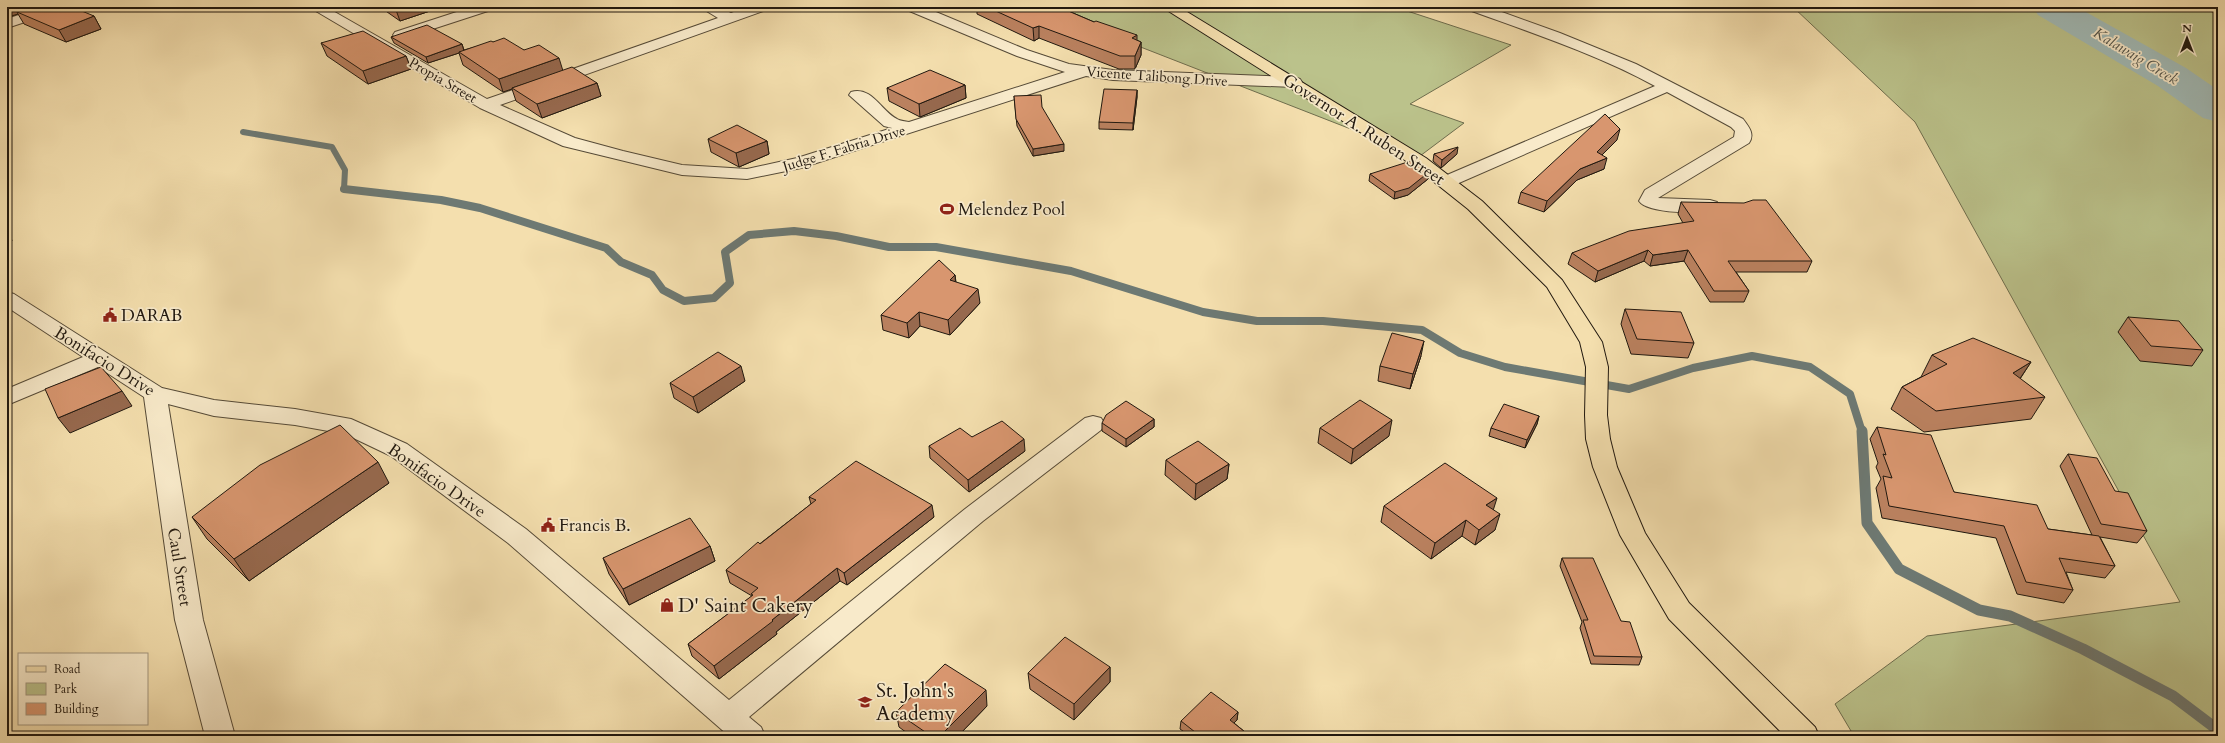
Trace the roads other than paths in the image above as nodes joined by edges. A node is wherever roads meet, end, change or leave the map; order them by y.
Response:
1 (56, 7) edge
2 (316, 7) edge
3 (486, 7) edge
4 (707, 7) edge
5 (761, 7) edge
6 (912, 7) edge
7 (1169, 7) edge
8 (2213, 7) edge
9 (1478, 8) edge
10 (2218, 9) edge
11 (730, 18) junction
12 (7, 24) edge
13 (378, 42) junction
14 (1085, 71) junction
15 (1294, 82) junction
16 (1668, 86) junction
17 (857, 95) dead end
18 (486, 105) junction
19 (910, 128) junction
20 (1446, 182) junction
21 (1726, 206) edge
22 (13, 308) edge
23 (101, 358) junction
24 (155, 394) junction
25 (7, 398) edge
26 (1093, 424) dead end
27 (729, 718) junction
28 (220, 736) edge
29 (750, 736) edge
30 (1804, 736) edge

1 - 12 street
2 - 13 street, Propia Street
3 - 13 street
4 - 11 street
5 - 11 street
6 - 14 street, Vicente Talibong Drive
7 - 15 main road, Governor A. Ruben Street
8 - 10 street
9 - 16 street
11 - 18 street
13 - 18 street, Propia Street
14 - 15 street, Vicente Talibong Drive
14 - 19 street, Judge F. Fabria Drive
15 - 20 main road, Governor A. Ruben Street
16 - 20 street
16 - 21 street
17 - 19 street
18 - 19 street, Judge F. Fabria Drive
20 - 30 main road, Governor A. Ruben Street
22 - 23 street, Bonifacio Drive
23 - 24 street, Bonifacio Drive
23 - 25 street
24 - 27 street, Bonifacio Drive
24 - 28 street, Caul Street
26 - 27 street
27 - 29 street, Bonifacio Drive

